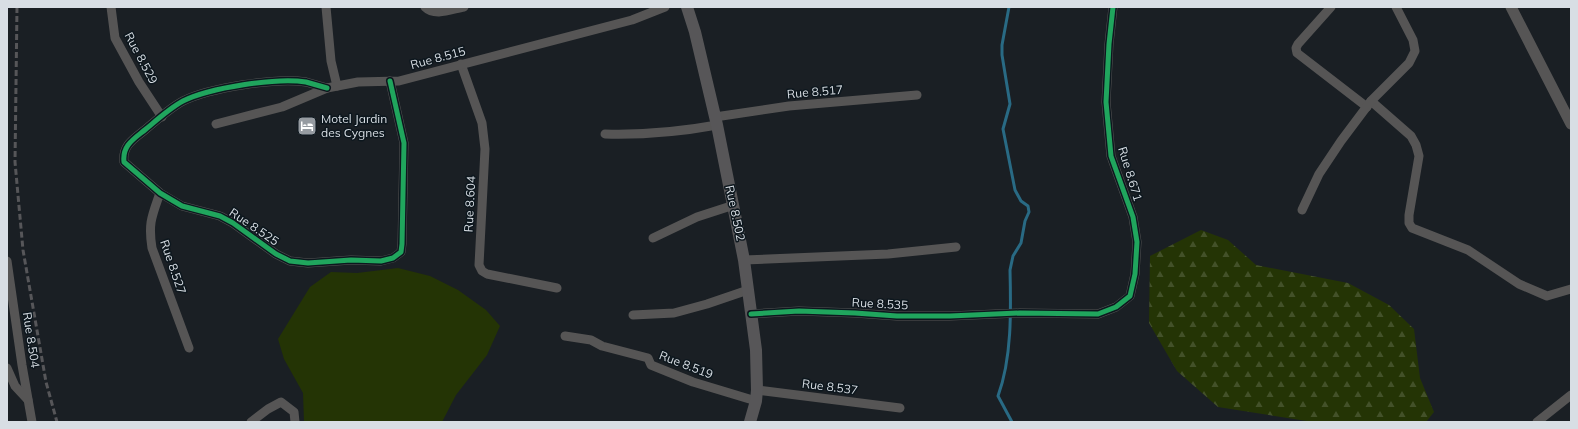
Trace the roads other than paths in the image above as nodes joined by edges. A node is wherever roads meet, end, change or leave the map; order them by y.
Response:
1 (111, 7) edge
2 (326, 7) edge
3 (426, 7) edge
4 (464, 7) edge
5 (665, 7) edge
6 (687, 7) edge
7 (1113, 7) edge
8 (1331, 7) edge
9 (1396, 7) edge
10 (1511, 7) edge
11 (462, 64) junction
12 (390, 82) junction
13 (337, 86) junction
14 (327, 88) junction
15 (917, 95) dead end
16 (1369, 104) junction
17 (162, 117) junction
18 (716, 121) junction
19 (216, 124) dead end
20 (1571, 124) edge
21 (605, 134) dead end
22 (160, 193) junction
23 (734, 205) junction
24 (1302, 210) dead end
25 (653, 238) dead end
26 (956, 247) dead end
27 (744, 260) junction
28 (7, 261) edge
29 (557, 288) dead end
30 (1571, 289) edge
31 (748, 290) junction
32 (1020, 312) joint
33 (751, 314) junction
34 (633, 315) dead end
35 (565, 336) dead end
36 (189, 348) dead end
37 (7, 370) edge
38 (756, 395) junction
39 (1571, 395) edge
40 (28, 400) junction
41 (900, 408) dead end
42 (32, 422) edge
43 (251, 422) edge
44 (295, 422) edge
45 (750, 422) edge
46 (1537, 422) edge

1 - 17 street, Rue 8.529
2 - 13 street
3 - 4 street
5 - 11 street, Rue 8.515
6 - 18 main road, Rue 8.502
7 - 32 street, Rue 8.671
8 - 16 street
9 - 16 street
10 - 20 street
11 - 12 street, Rue 8.515
11 - 29 street, Rue 8.604
12 - 13 street, Rue 8.515
12 - 22 street, Rue 8.525
13 - 14 street, Rue 8.515
14 - 17 street, Rue 8.525
14 - 19 street, Rue 8.515
15 - 18 street, Rue 8.517
16 - 24 street
16 - 30 street
17 - 22 street, Rue 8.525
18 - 21 street
18 - 23 main road, Rue 8.502
22 - 36 street, Rue 8.527
23 - 25 street
23 - 27 main road, Rue 8.502
26 - 27 street
27 - 31 main road, Rue 8.502
28 - 40 street, Rue 8.504
31 - 33 main road, Rue 8.502
31 - 34 street
32 - 33 street, Rue 8.535
33 - 38 main road, Rue 8.502
35 - 38 street, Rue 8.519
37 - 40 street
38 - 41 street, Rue 8.537
38 - 45 main road, Rue 8.502
39 - 46 street
40 - 42 street, Rue 8.504
43 - 44 street

